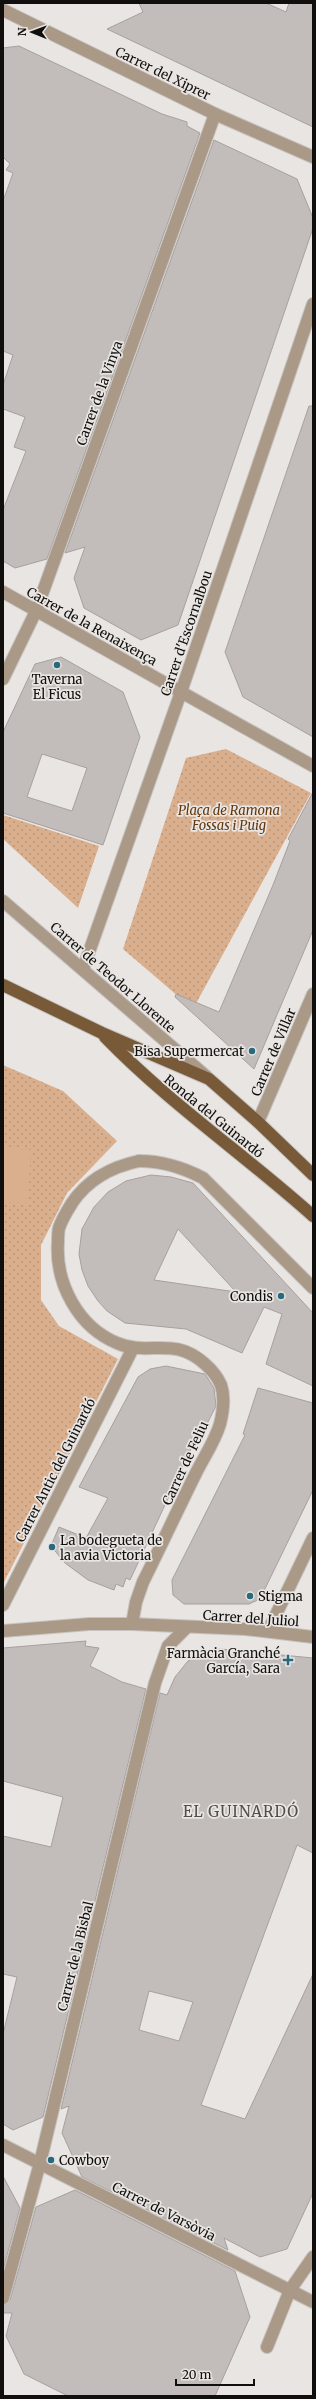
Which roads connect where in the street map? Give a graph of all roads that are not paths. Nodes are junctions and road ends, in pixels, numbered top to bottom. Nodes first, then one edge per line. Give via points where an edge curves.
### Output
1 (3, 10) edge
2 (215, 114) junction
3 (313, 157) edge
4 (313, 304) edge
5 (3, 592) edge
6 (36, 611) junction
7 (3, 679) edge
8 (181, 692) junction
9 (313, 766) edge
10 (3, 901) edge
11 (83, 969) junction
12 (3, 985) edge
13 (313, 994) edge
14 (102, 1033) junction
15 (209, 1079) junction
16 (258, 1122) junction
17 (313, 1175) edge
18 (313, 1216) edge
19 (313, 1288) edge
20 (133, 1348) junction
21 (313, 1538) edge
22 (3, 1605) edge
23 (132, 1624) junction
24 (186, 1628) junction
25 (3, 1631) edge
26 (268, 1631) junction
27 (313, 1637) edge
28 (3, 2144) edge
29 (40, 2163) junction
30 (313, 2257) edge
31 (290, 2290) junction
32 (3, 2298) edge
33 (313, 2302) edge
34 (267, 2347) dead end

1 - 2 street, Carrer del Xiprer
2 - 3 street, Carrer del Xiprer
2 - 6 street, Carrer de la Vinya
4 - 8 street, Carrer d'Escornalbou
5 - 6 street, Carrer de la Renaixença
6 - 7 street, Carrer de la Vinya
6 - 8 street, Carrer de la Renaixença
8 - 9 street, Carrer de la Renaixença
8 - 11 street, Carrer d'Escornalbou
10 - 11 street, Carrer de Teodor Llorente
11 - 15 street, Carrer de Teodor Llorente
12 - 14 main road, Ronda del Guinardó
13 - 16 street, Carrer de Villar
14 - 15 main road, Ronda del Guinardó
14 - 18 main road, Ronda del Guinardó via 153,1085 240,1153
15 - 16 main road, Carrer de Teodor Llorente
16 - 17 main road, Ronda del Guinardó
19 - 20 street, Carrer de Feliu via 203,1178 185,1168 156,1161 139,1161 107,1171 77,1196 59,1229 57,1256 62,1283 84,1319 117,1344
20 - 22 street, Carrer Antic del Guinardó
20 - 23 street, Carrer de Feliu via 160,1346 184,1349 217,1376 223,1396 219,1425 143,1582
21 - 26 street
23 - 24 street, Carrer del Juliol
23 - 25 street, Carrer del Juliol via 89,1624
24 - 26 street, Carrer del Juliol
24 - 29 street, Carrer de la Bisbal via 168,1646 155,1683
26 - 27 street, Carrer del Juliol
28 - 29 street, Carrer de Varsòvia
29 - 31 street, Carrer de Varsòvia
29 - 32 street, Carrer de la Bisbal
30 - 31 street
31 - 33 street, Carrer de Varsòvia
31 - 34 street

